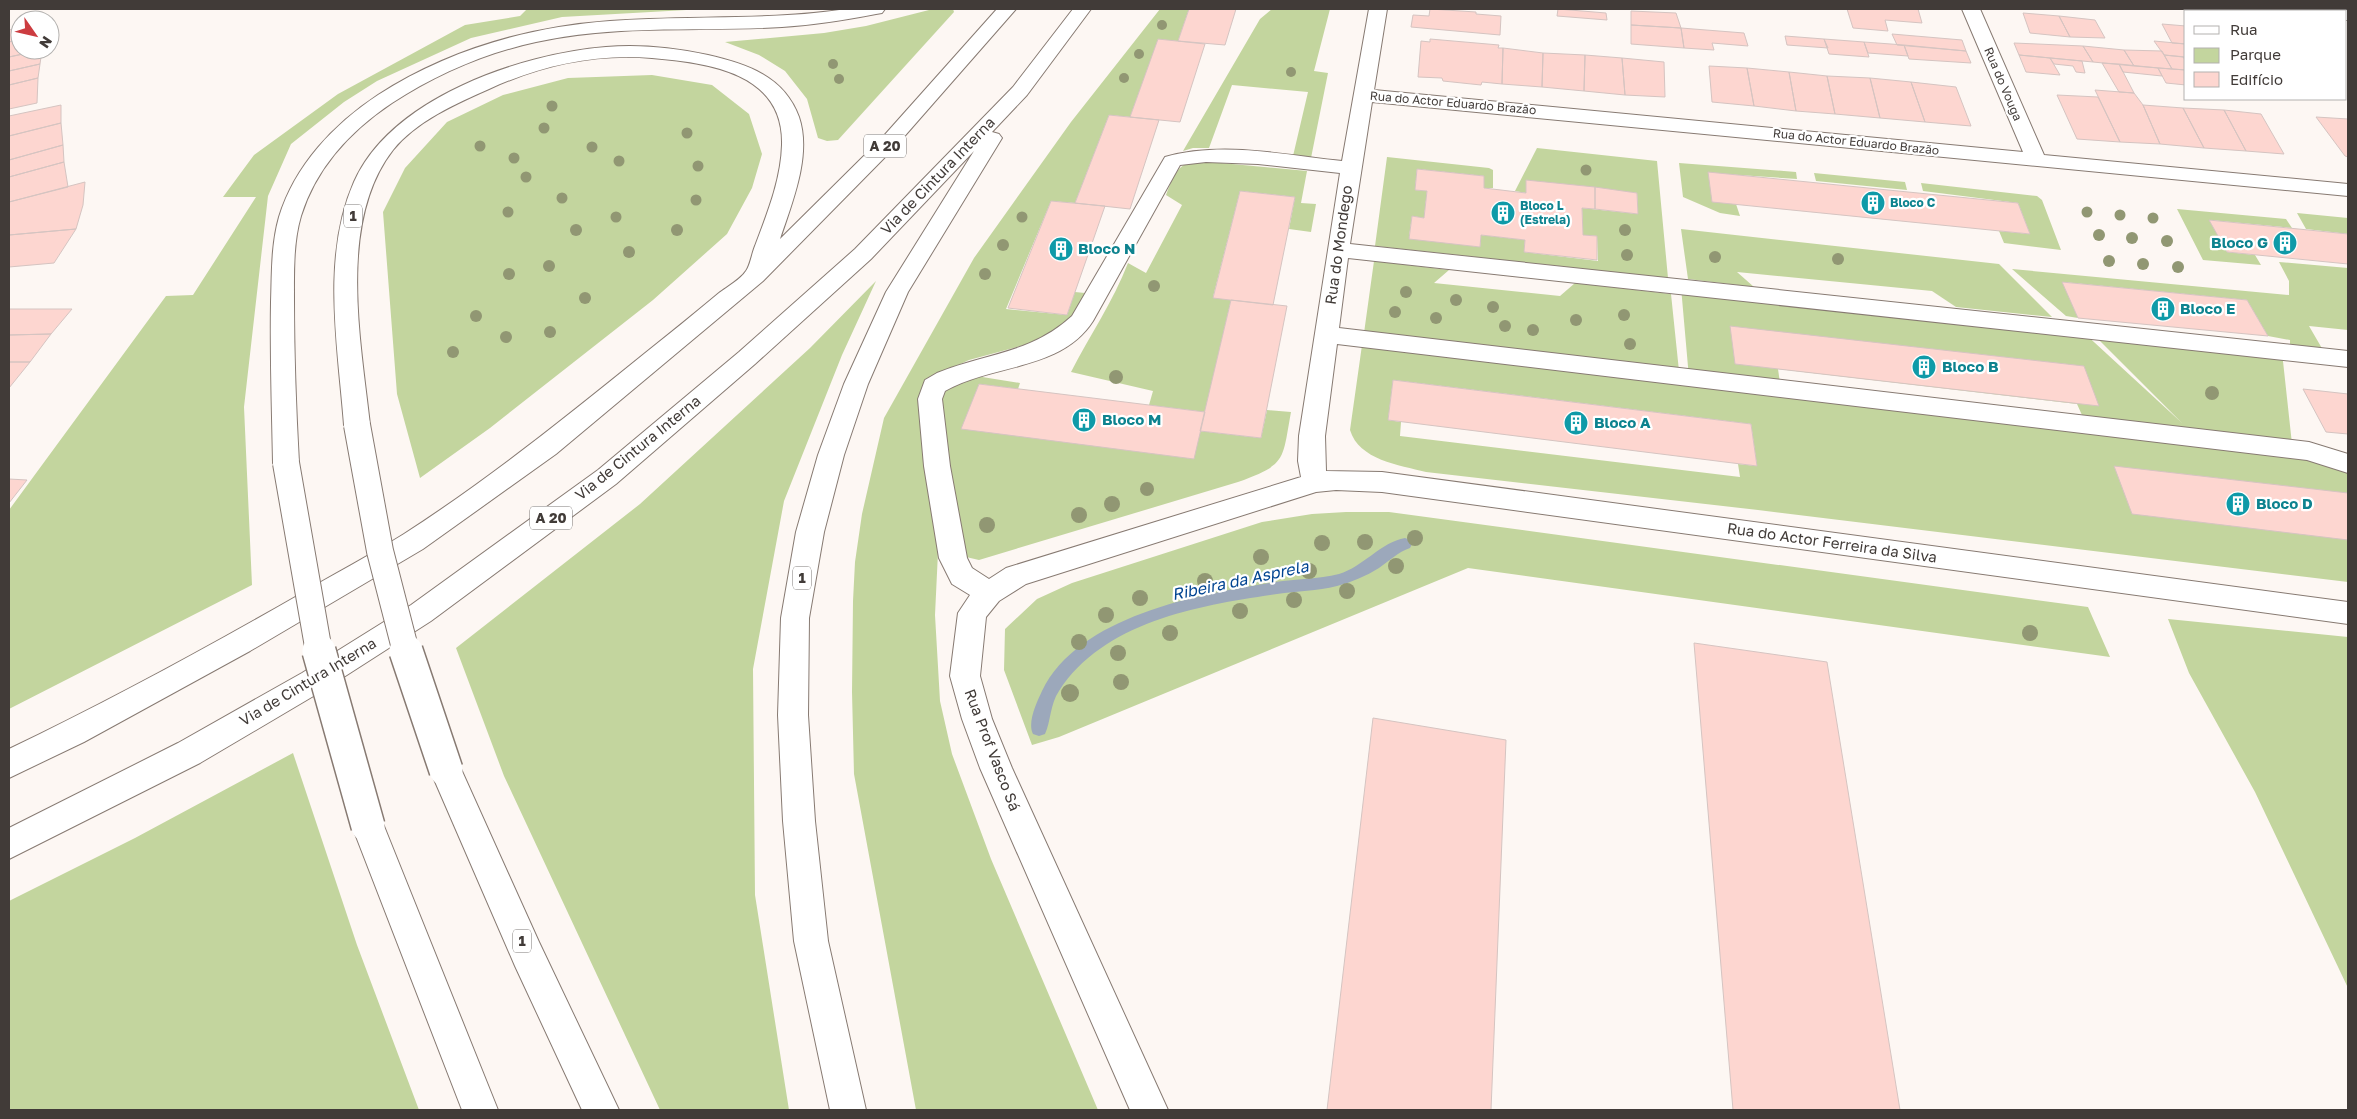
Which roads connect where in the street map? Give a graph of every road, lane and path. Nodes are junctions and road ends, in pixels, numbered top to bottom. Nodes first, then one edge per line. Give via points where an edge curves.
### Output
1 (876, 9) edge
2 (1006, 9) edge
3 (1082, 9) edge
4 (1378, 9) edge
5 (1971, 9) edge
6 (2264, 9) edge
7 (2280, 10) edge
8 (1020, 91) junction
9 (1364, 95) junction
10 (2036, 159) junction
11 (1351, 168) junction
12 (2348, 190) edge
13 (1338, 250) junction
14 (755, 276) junction
15 (1328, 335) junction
16 (2348, 360) edge
17 (2348, 464) edge
18 (1315, 482) junction
19 (989, 593) junction
20 (2348, 613) edge
21 (9, 764) edge
22 (9, 844) edge
23 (480, 1110) edge
24 (601, 1110) edge
25 (848, 1110) edge
26 (1149, 1110) edge

1 - 23 main road, bridge via 780,22 629,25 556,32 483,52 416,81 353,121 309,172 290,219 283,270 282,316 286,463 320,659 368,826
2 - 14 main road, A 20 via 888,143
3 - 8 main road, Via de Cintura Interna / A 20
4 - 9 main road, Rua do Mondego
5 - 10 main road, Rua do Vouga
6 - 7 main road
8 - 22 main road, Via de Cintura Interna / A 20 via 863,254 607,477 421,613 312,682 189,753
8 - 25 main road, 1 via 897,292 856,384 831,454 810,532 795,618 793,715 811,941
9 - 10 main road, Rua do Actor Eduardo Brazão
9 - 11 main road, Rua do Mondego
10 - 12 main road, Rua do Actor Eduardo Brazão
11 - 13 main road, Rua do Mondego
11 - 19 main road via 1214,156 1185,156 1172,161 1081,321 1068,334 1032,353 956,373 934,386 930,399 937,466 952,558 962,576
13 - 15 main road, Rua do Mondego
13 - 16 main road
14 - 21 main road, A 20 via 547,447 413,542 240,643
14 - 24 main road, 1, bridge via 786,184 793,141 783,102 755,76 700,58 654,52 574,56 534,65 462,92 402,129 381,152 368,174 350,226 346,250 357,424 373,520 390,594 446,770 527,954
15 - 17 main road via 2309,451
15 - 18 main road, Rua do Mondego via 1312,436 1311,461
18 - 19 main road, Rua Prof Vasco Sá via 1016,576
18 - 20 main road, Rua do Actor Ferreira da Silva via 1382,482
19 - 26 main road, Rua Prof Vasco Sá via 972,613 965,676 977,719

